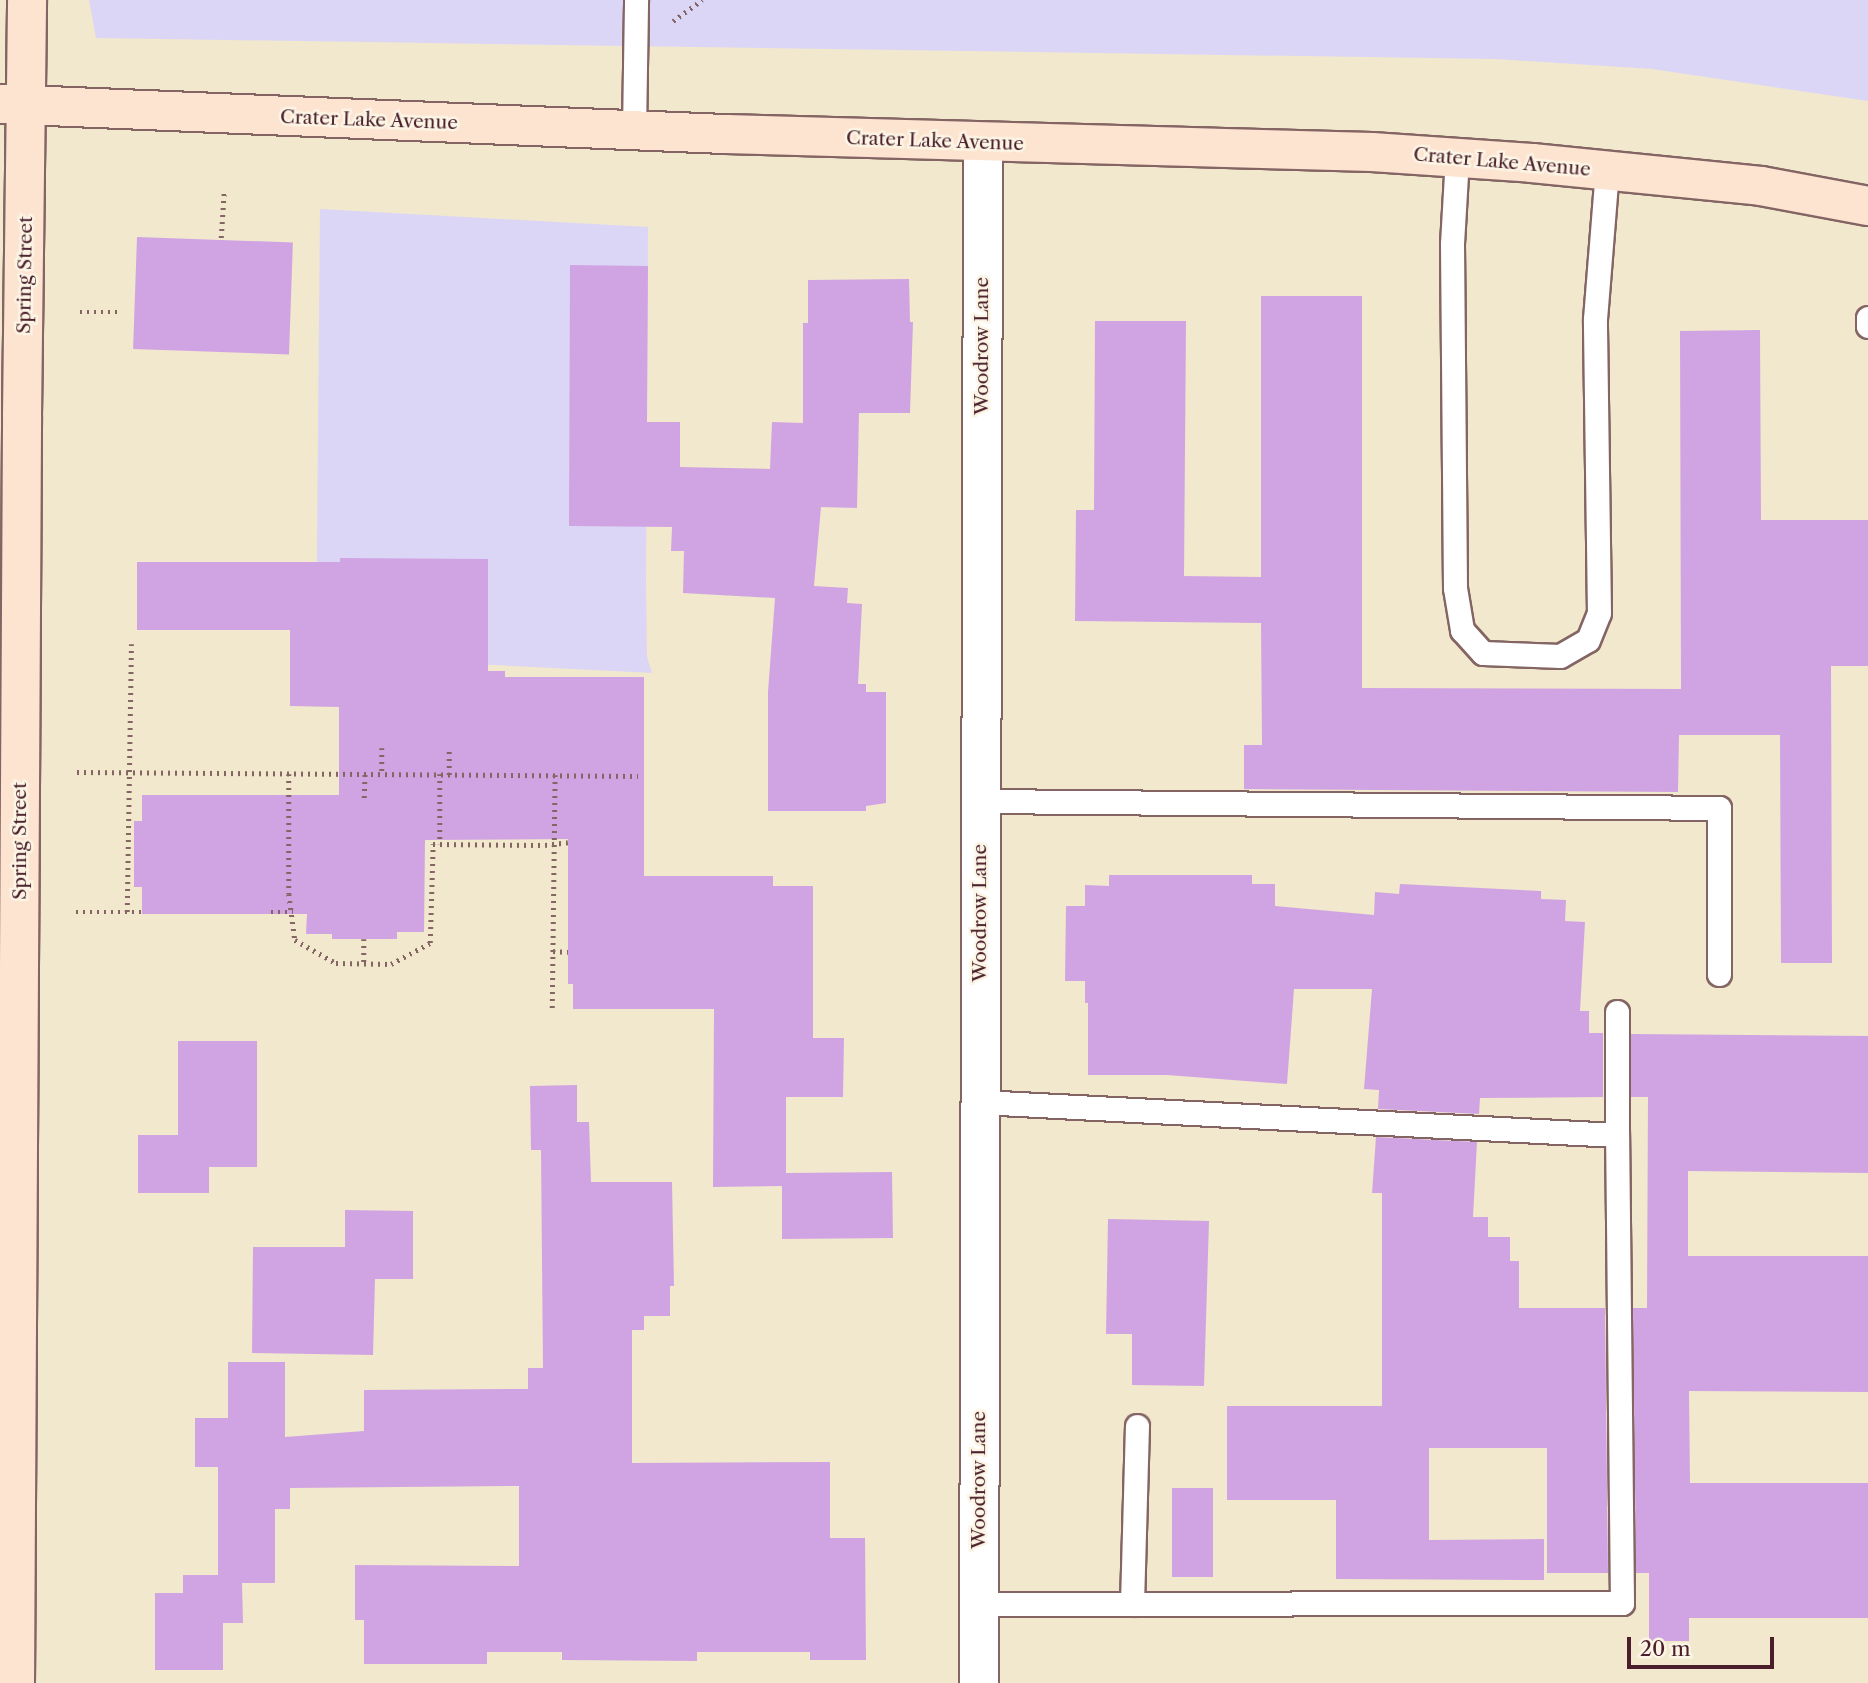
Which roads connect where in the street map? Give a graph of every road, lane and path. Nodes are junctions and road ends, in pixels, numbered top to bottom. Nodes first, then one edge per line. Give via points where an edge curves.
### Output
1 (27, 0) edge
2 (636, 0) edge
3 (702, 0) edge
4 (671, 24) dead end
5 (14, 105) edge
6 (634, 131) junction
7 (983, 143) junction
8 (1457, 157) junction
9 (1607, 170) junction
10 (224, 191) dead end
11 (1868, 206) edge
12 (221, 238) dead end
13 (12, 272) edge
14 (80, 312) dead end
15 (117, 312) dead end
16 (1868, 318) edge
17 (1868, 326) edge
18 (11, 483) edge
19 (131, 644) dead end
20 (382, 748) dead end
21 (449, 748) dead end
22 (77, 772) dead end
23 (127, 772) junction
24 (289, 774) junction
25 (365, 774) junction
26 (382, 774) junction
27 (440, 774) junction
28 (449, 775) junction
29 (555, 775) junction
30 (638, 776) dead end
31 (365, 799) dead end
32 (981, 801) junction
33 (555, 841) junction
34 (568, 842) dead end
35 (10, 844) edge
36 (440, 845) junction
37 (76, 912) dead end
38 (127, 912) junction
39 (142, 912) dead end
40 (271, 912) dead end
41 (293, 912) junction
42 (364, 939) dead end
43 (553, 951) junction
44 (568, 952) dead end
45 (364, 964) junction
46 (1718, 974) dead end
47 (552, 1008) dead end
48 (1616, 1012) dead end
49 (9, 1076) edge
50 (980, 1102) junction
51 (1616, 1135) junction
52 (9, 1199) edge
53 (1137, 1426) dead end
54 (8, 1538) edge
55 (979, 1604) junction
56 (1132, 1604) junction
57 (15, 1683) edge
58 (979, 1683) edge

1 - 5 main road, Spring Street
2 - 6 lane
3 - 4 path
5 - 6 main road, Crater Lake Avenue
5 - 13 main road, Spring Street
6 - 7 main road, Crater Lake Avenue
7 - 8 main road, Crater Lake Avenue
7 - 32 street, Woodrow Lane
8 - 9 main road, Crater Lake Avenue
8 - 9 lane via 1452,244 1455,588 1462,629 1483,653 1560,656 1588,640 1599,612 1595,319
9 - 11 main road, Crater Lake Avenue via 1761,186
10 - 12 path
13 - 18 main road, Spring Street
14 - 15 path
16 - 17 lane
18 - 35 main road, Spring Street
19 - 23 path
20 - 26 path
21 - 28 path
22 - 23 path
23 - 24 path
23 - 38 path
24 - 25 path
24 - 41 path
25 - 26 path
25 - 31 path
26 - 27 path
27 - 28 path
27 - 36 path
28 - 29 path
29 - 30 path
29 - 33 path
32 - 46 lane via 1719,808
32 - 50 street, Woodrow Lane
33 - 34 path
33 - 36 path via 545,845
33 - 43 path
35 - 49 main road, Spring Street
36 - 45 path via 433,845 430,943 391,964
37 - 38 path
38 - 39 path
40 - 41 path
41 - 45 path via 297,943 336,963
42 - 45 path
43 - 44 path
43 - 47 path
48 - 51 lane
49 - 52 main road, Spring Street
50 - 51 lane
50 - 55 street, Woodrow Lane
51 - 56 lane via 1622,1603
52 - 54 main road, Spring Street
53 - 56 lane
54 - 57 main road, Spring Street
55 - 56 lane
55 - 58 street, Woodrow Lane

